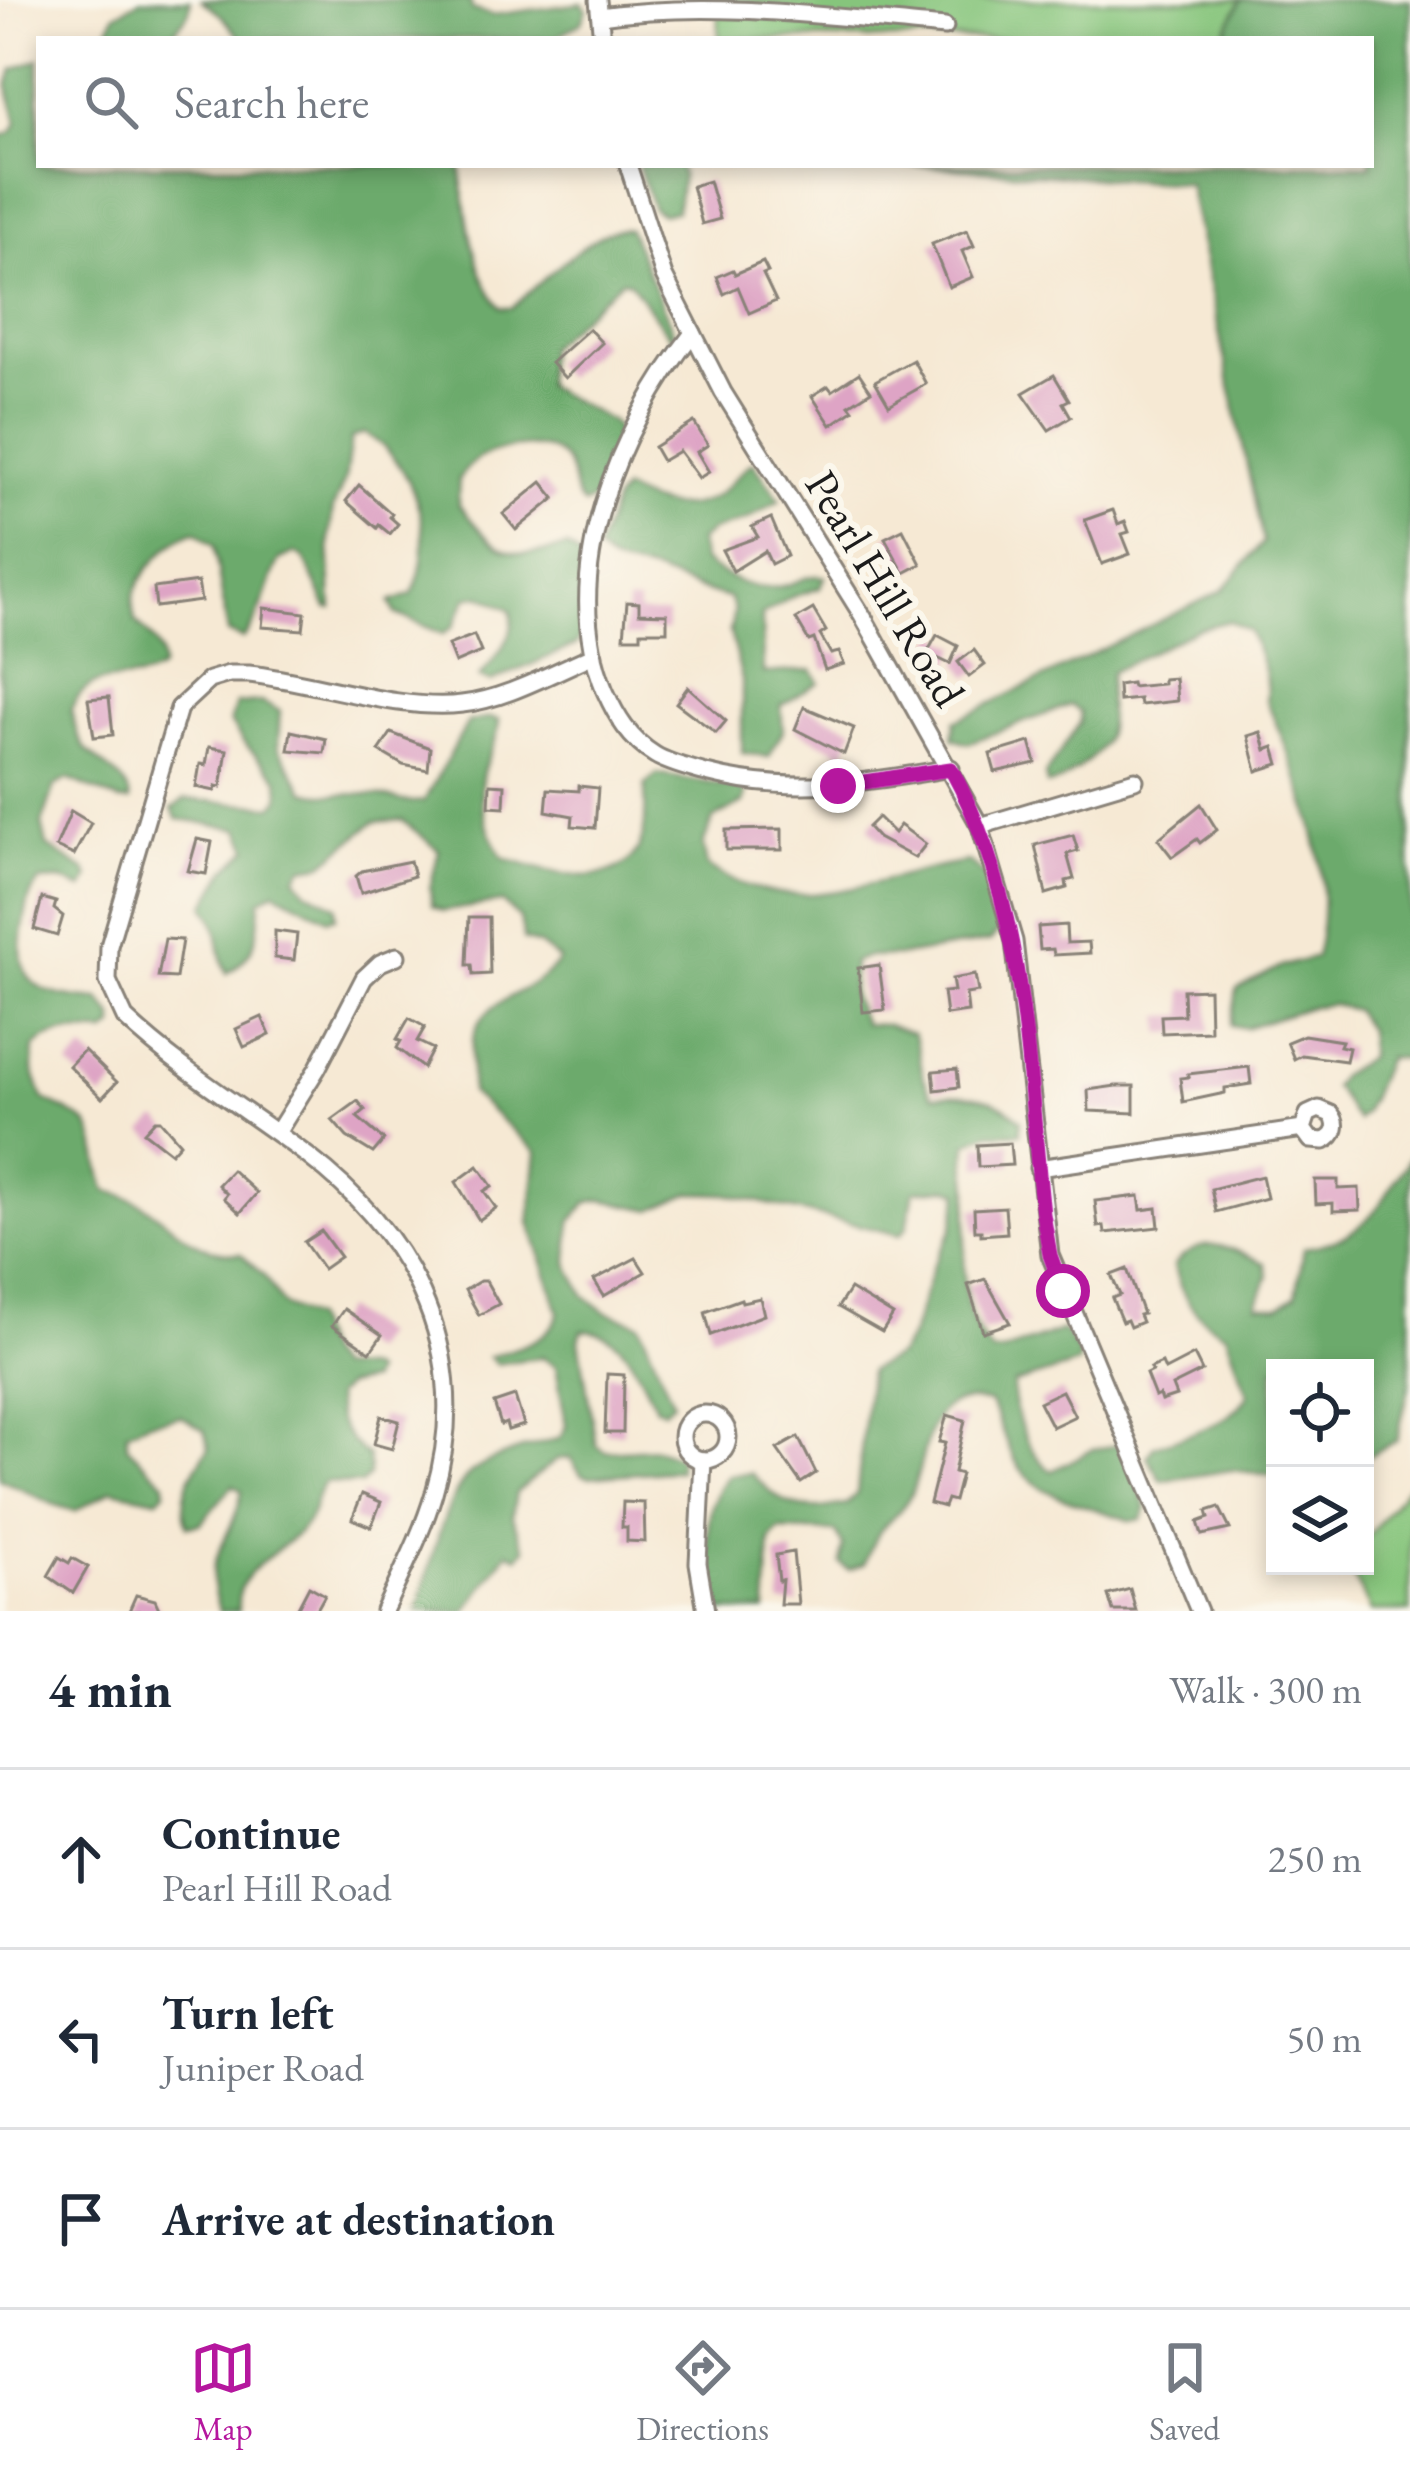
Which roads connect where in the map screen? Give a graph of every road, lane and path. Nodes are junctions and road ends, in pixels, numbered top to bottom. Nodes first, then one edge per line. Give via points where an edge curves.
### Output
1 (599, 8) edge
2 (945, 27) dead end
3 (629, 168) edge
4 (693, 333) junction
5 (594, 655) junction
6 (951, 769) junction
7 (1135, 780) dead end
8 (980, 826) junction
9 (397, 956) dead end
10 (1304, 1129) dead end
11 (277, 1133) junction
12 (1038, 1168) junction
13 (703, 1460) dead end
14 (384, 1611) edge
15 (706, 1611) edge
16 (1199, 1611) edge

1 - 2 street via 710,5
3 - 4 street, Pearl Hill Road via 664,276
4 - 5 street via 650,394 600,517 587,575
4 - 6 street, Pearl Hill Road
5 - 6 street via 608,698 635,740 687,767 813,788
5 - 11 street via 469,704 240,673 209,680 179,708 109,946 108,981 141,1033
6 - 8 street, Pearl Hill Road
7 - 8 street
8 - 12 street, Pearl Hill Road via 1014,941
9 - 11 street via 364,978
10 - 12 street
11 - 14 street via 356,1196 391,1236 421,1288 439,1346 441,1465
12 - 16 street, Pearl Hill Road via 1050,1255
13 - 15 street via 698,1563

